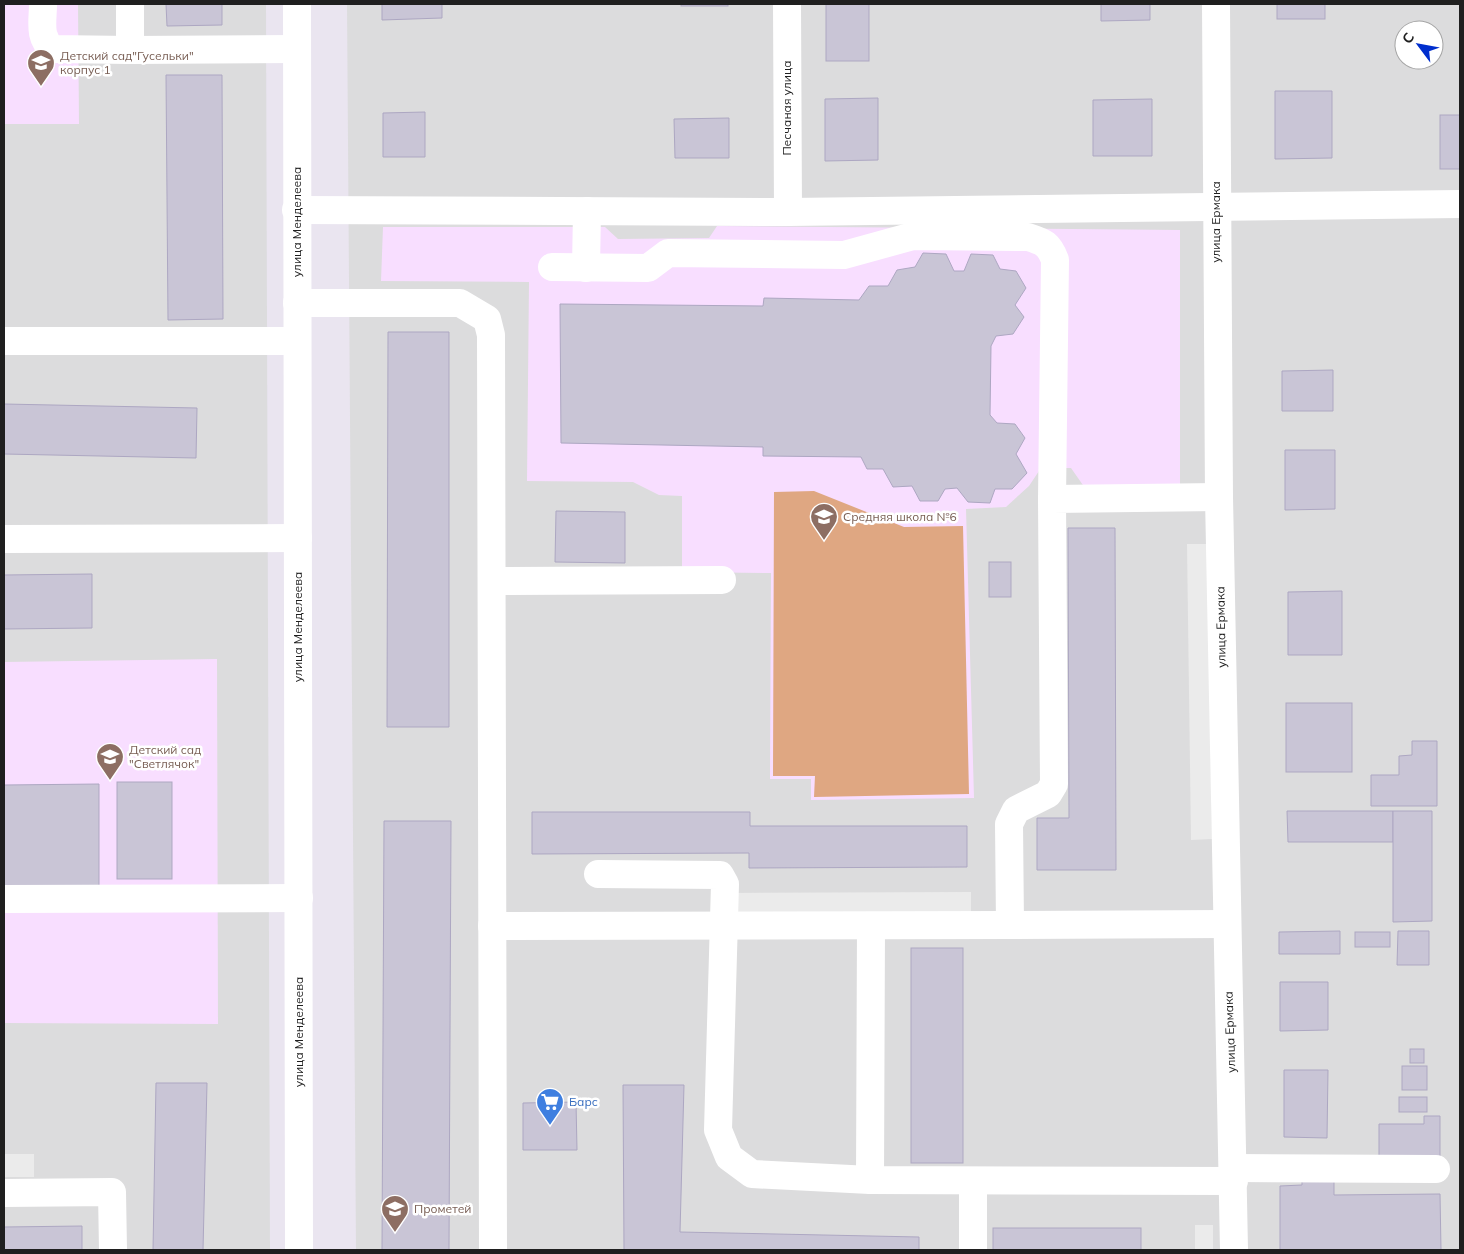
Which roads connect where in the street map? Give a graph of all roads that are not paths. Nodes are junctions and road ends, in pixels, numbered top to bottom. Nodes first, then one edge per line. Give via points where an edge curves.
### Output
1 (43, 4) edge
2 (130, 4) edge
3 (297, 4) edge
4 (786, 4) edge
5 (1216, 4) edge
6 (297, 49) junction
7 (130, 50) junction
8 (1460, 204) edge
9 (1216, 208) junction
10 (296, 210) junction
11 (587, 211) junction
12 (788, 212) junction
13 (552, 267) dead end
14 (586, 268) junction
15 (297, 303) junction
16 (4, 341) edge
17 (297, 341) junction
18 (1219, 497) junction
19 (1052, 499) junction
20 (298, 538) junction
21 (4, 539) edge
22 (722, 580) dead end
23 (493, 581) junction
24 (598, 874) dead end
25 (299, 898) junction
26 (4, 899) edge
27 (1227, 924) junction
28 (1010, 925) junction
29 (492, 926) junction
30 (871, 926) junction
31 (725, 927) junction
32 (1436, 1169) dead end
33 (1234, 1174) junction
34 (870, 1180) junction
35 (973, 1181) junction
36 (4, 1193) edge
37 (112, 1250) edge
38 (299, 1250) edge
39 (493, 1250) edge
40 (973, 1250) edge
41 (1234, 1250) edge

1 - 7 street via 42,36 53,49
2 - 7 street
3 - 6 street, улица Менделеева
4 - 12 street, Песчаная улица
5 - 9 street, улица Ермака
6 - 7 street
6 - 10 street, улица Менделеева
8 - 9 street
9 - 12 street
9 - 18 street, улица Ермака
10 - 11 street
10 - 15 street, улица Менделеева
11 - 12 street
11 - 14 street
13 - 14 street
14 - 19 street via 648,268 668,254 844,254 913,236 1028,237 1040,241 1050,248 1055,260
15 - 17 street, улица Менделеева
15 - 23 street via 460,303 487,319 491,335
16 - 17 street
17 - 20 street, улица Менделеева
18 - 19 street
18 - 27 street, улица Ермака
19 - 28 street via 1054,784 1048,794 1016,810 1009,824
20 - 21 street
20 - 25 street, улица Менделеева
22 - 23 street
23 - 29 street
24 - 31 street via 720,875 725,884
25 - 26 street
25 - 38 street, улица Менделеева
27 - 28 street
27 - 33 street, улица Ермака
28 - 30 street
29 - 31 street
29 - 39 street
30 - 31 street
30 - 34 street
31 - 34 street via 718,1130 729,1157 752,1174
32 - 33 street
33 - 35 street
33 - 41 street, улица Ермака
34 - 35 street
35 - 40 street
36 - 37 street via 112,1192

